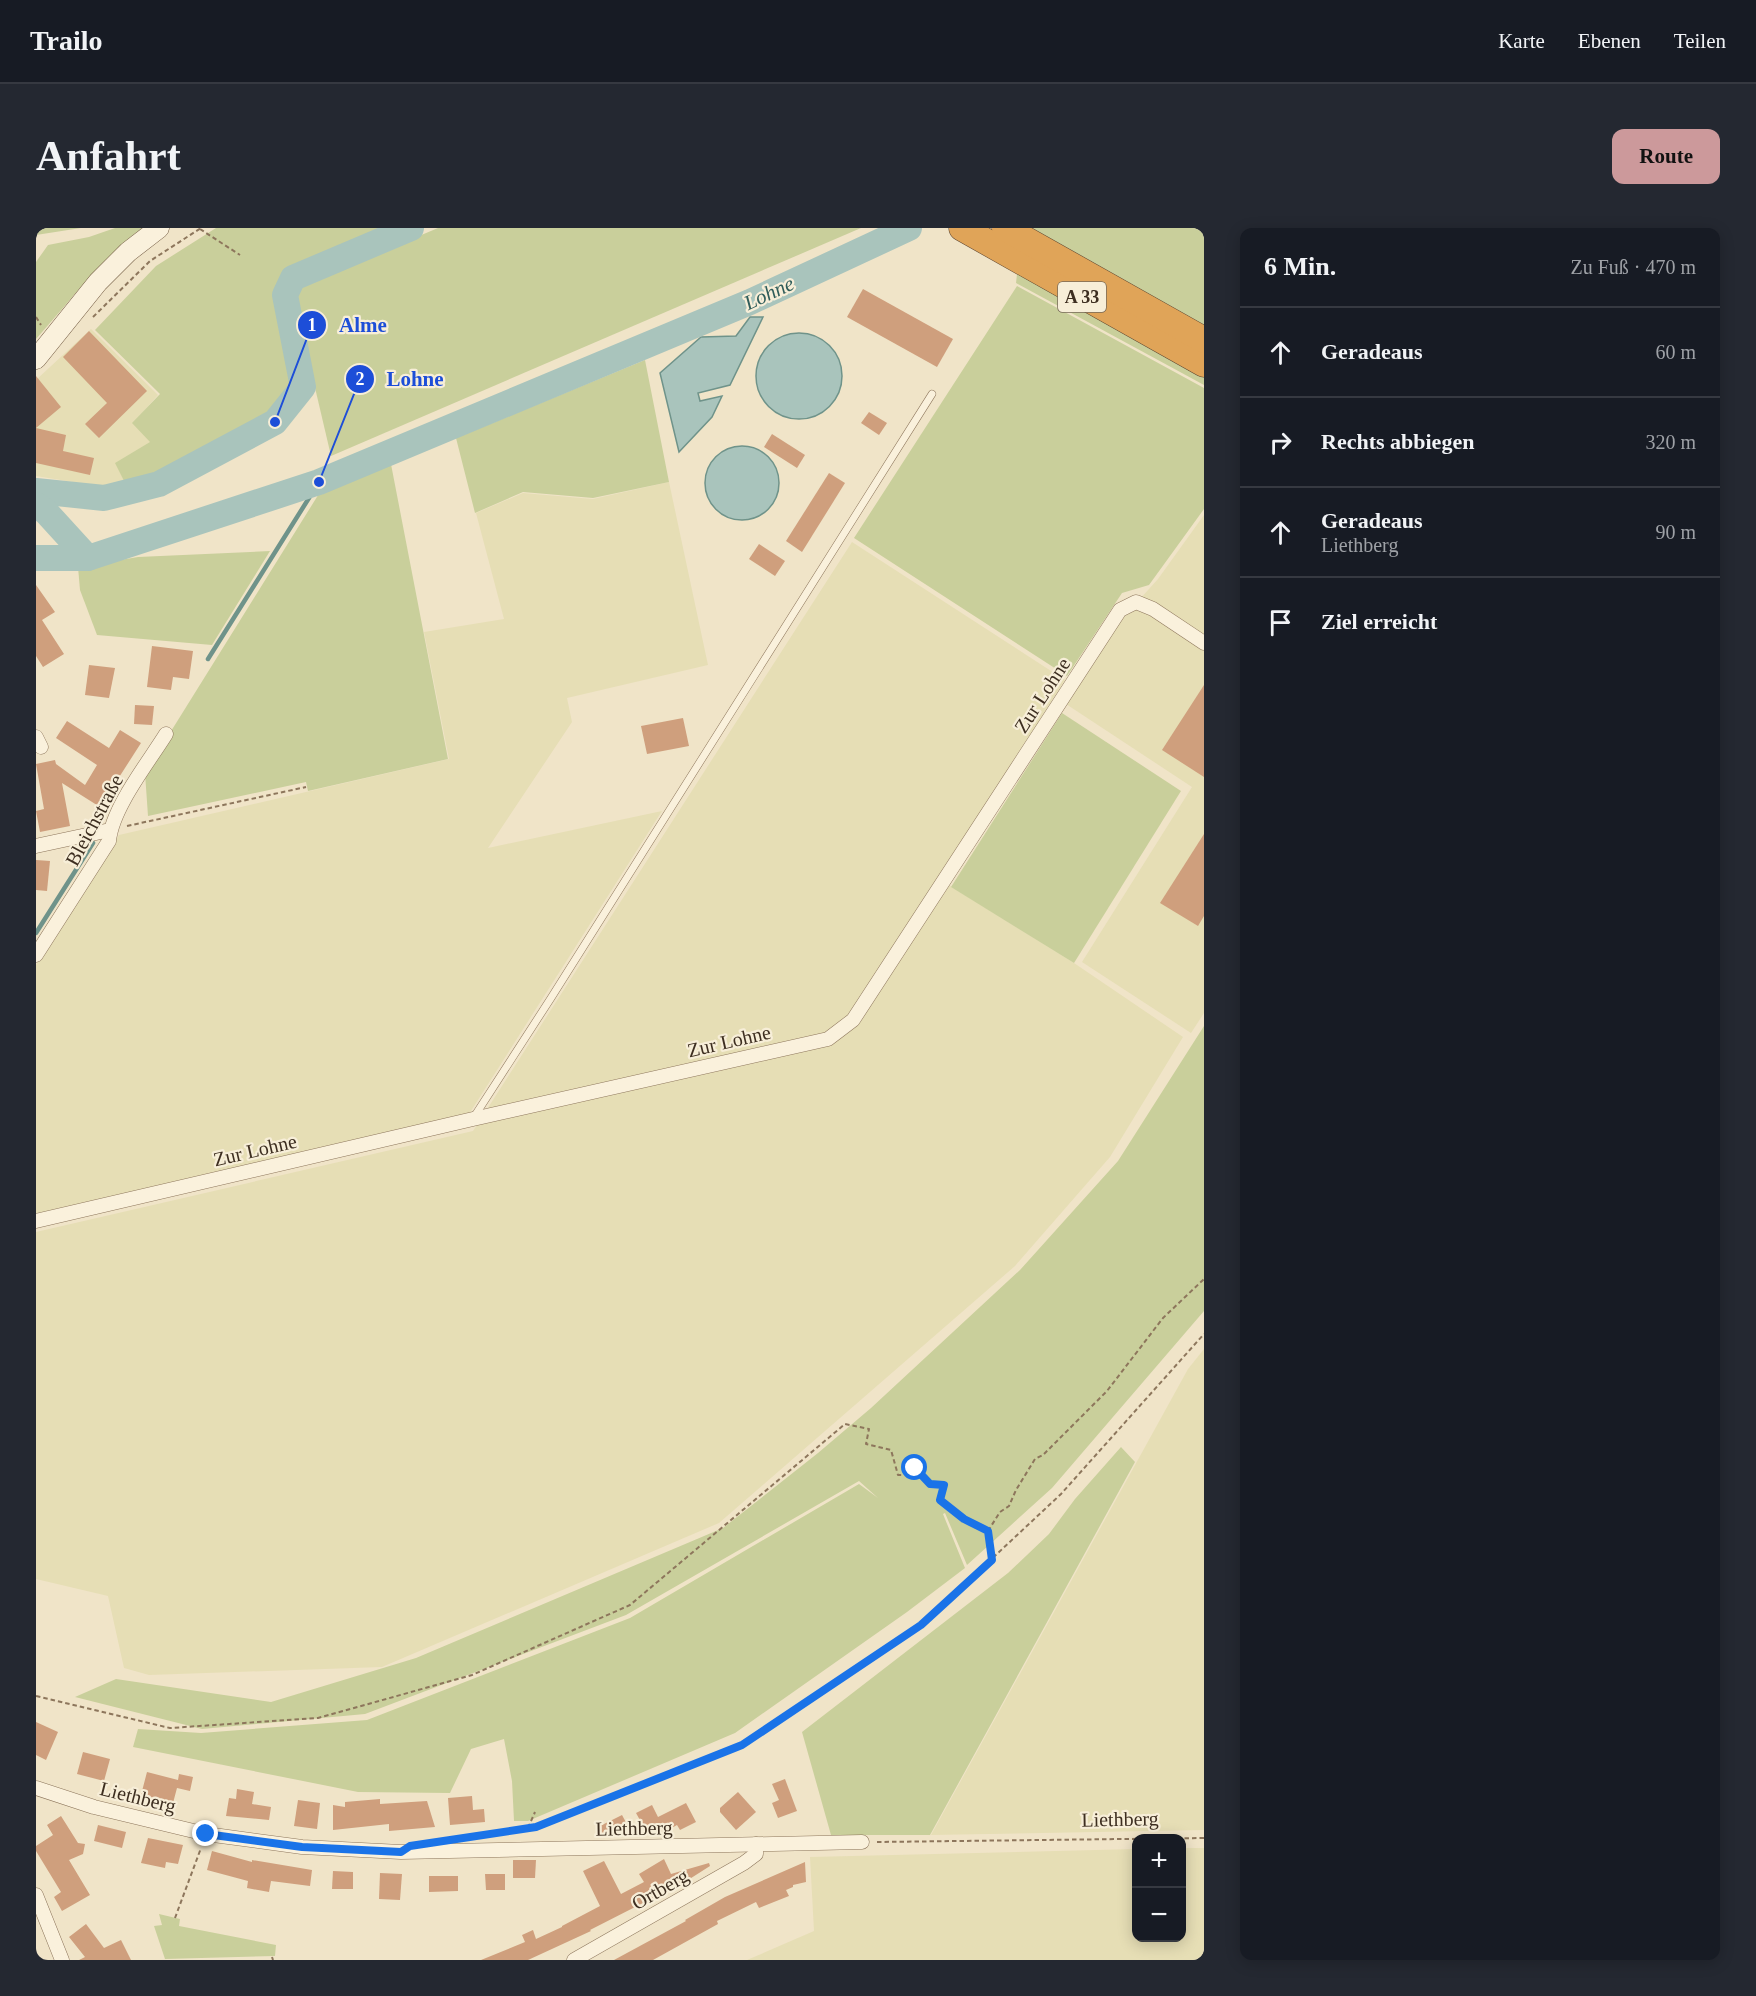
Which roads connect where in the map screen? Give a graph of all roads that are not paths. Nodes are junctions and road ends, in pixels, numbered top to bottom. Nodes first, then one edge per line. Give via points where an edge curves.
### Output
1 (159, 228) edge
2 (962, 228) edge
3 (1005, 228) edge
4 (1204, 340) edge
5 (36, 358) edge
6 (1204, 364) edge
7 (932, 394) dead end
8 (1204, 643) edge
9 (166, 734) dead end
10 (110, 830) junction
11 (36, 846) edge
12 (36, 955) edge
13 (473, 1119) junction
14 (36, 1221) edge
15 (36, 1788) edge
16 (862, 1842) road end
17 (756, 1844) junction
18 (36, 1895) edge
19 (62, 1960) edge
20 (574, 1960) edge

1 - 5 street via 98,282
2 - 6 highway, A 33
3 - 4 highway, A 33
7 - 13 lane
8 - 13 street, Zur Lohne via 1136,602 1120,610 853,1020 836,1034 807,1044
9 - 10 street, Bleichstraße
10 - 11 street
10 - 12 street, Bleichstraße via 109,841
13 - 14 street, Zur Lohne
15 - 17 street, Liethberg via 94,1807 206,1834 302,1847 401,1852
16 - 17 street, Liethberg
17 - 20 street, Ortberg via 756,1854 744,1863
18 - 19 street

